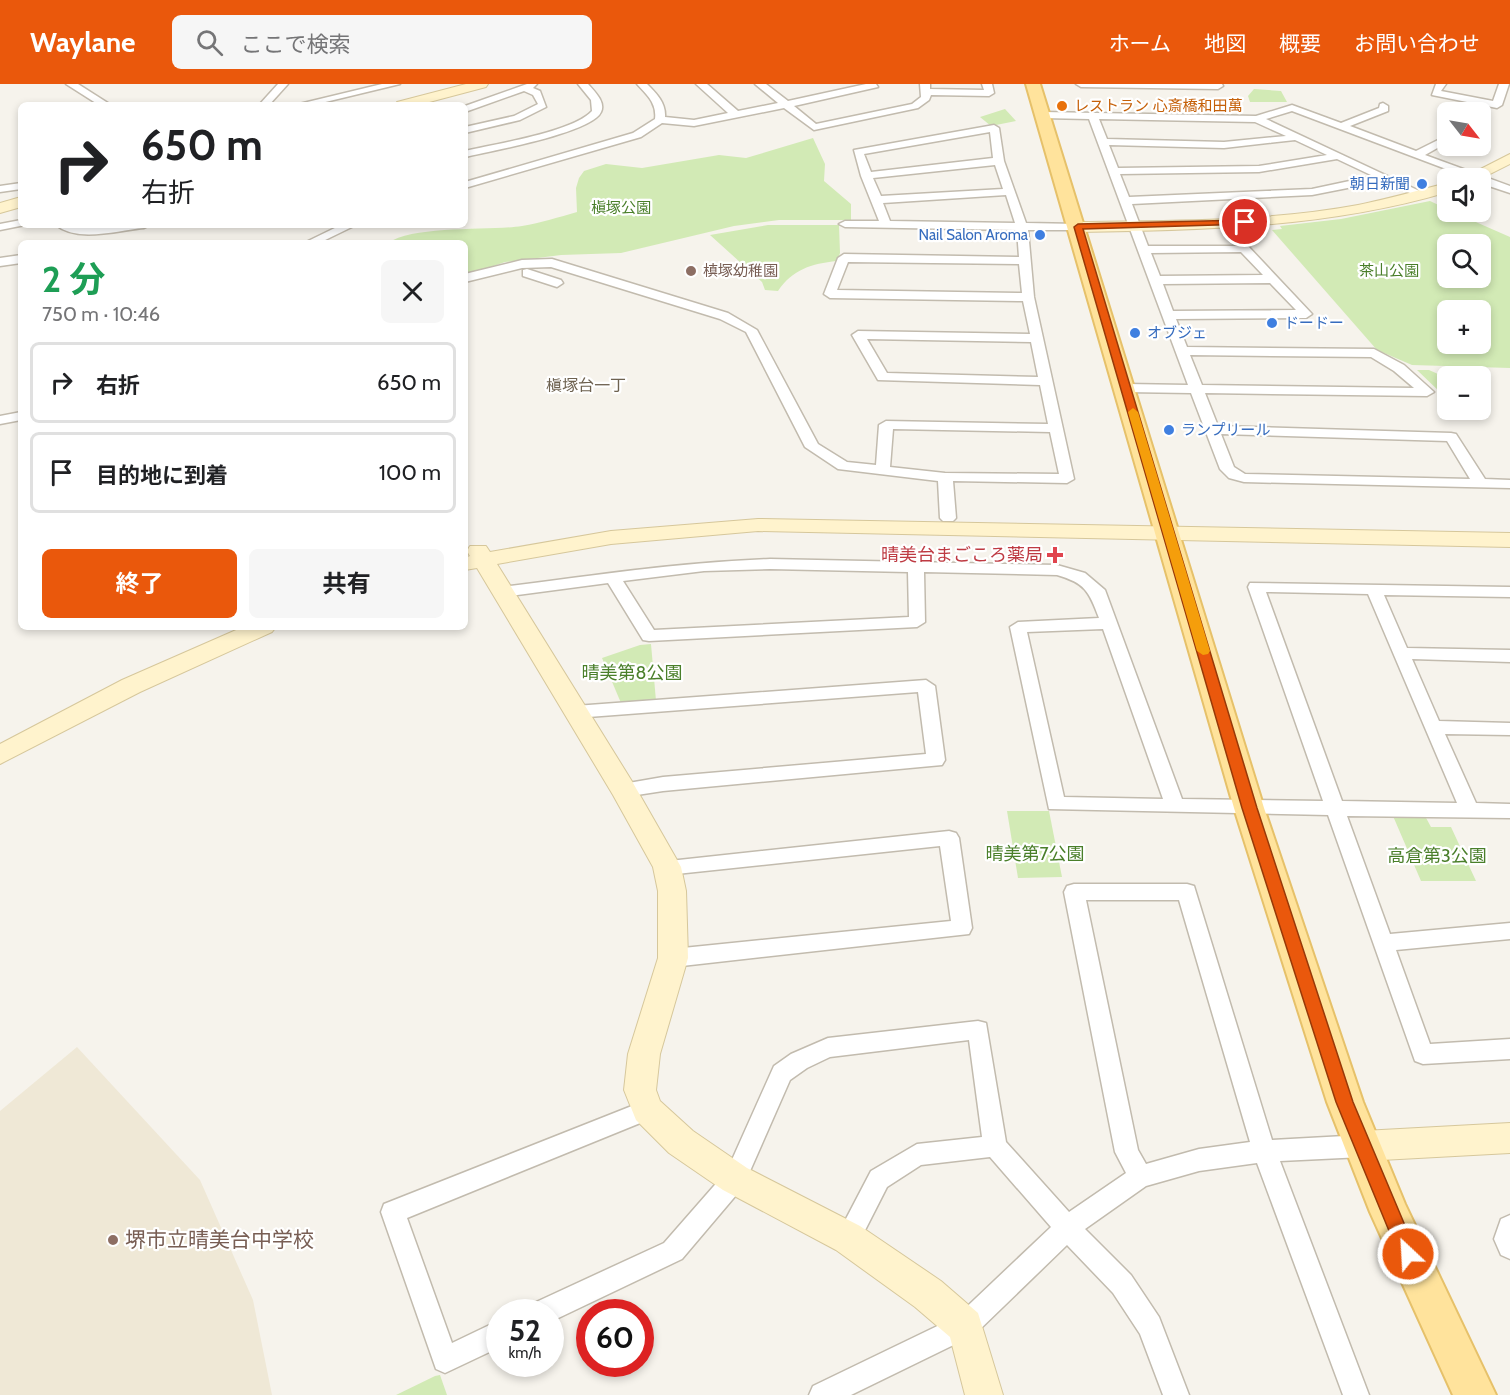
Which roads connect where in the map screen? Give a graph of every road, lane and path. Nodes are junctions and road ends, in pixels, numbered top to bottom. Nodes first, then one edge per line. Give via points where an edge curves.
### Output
1 (71, 84) edge
2 (284, 84) edge
3 (344, 84) edge
4 (395, 84) edge
5 (481, 84) edge
6 (538, 84) edge
7 (583, 84) edge
8 (642, 84) edge
9 (701, 84) edge
10 (760, 84) edge
11 (820, 84) edge
12 (871, 84) edge
13 (987, 84) edge
14 (1034, 84) edge
15 (1081, 84) edge
16 (1217, 84) edge
17 (1441, 84) edge
18 (1504, 84) edge
19 (1148, 85) edge
20 (523, 88) junction
21 (926, 88) edge
22 (354, 93) junction
23 (832, 94) junction
24 (101, 102) edge
25 (267, 102) edge
26 (314, 102) edge
27 (413, 102) edge
28 (783, 105) junction
29 (1383, 106) dead end
30 (468, 108) edge
31 (735, 114) junction
32 (1043, 115) junction
33 (1093, 116) junction
34 (1257, 119) junction
35 (660, 120) junction
36 (1342, 126) junction
37 (709, 128) dead end
38 (468, 129) edge
39 (691, 131) dead end
40 (1296, 136) junction
41 (1104, 142) junction
42 (1437, 144) edge
43 (468, 153) edge
44 (1417, 155) junction
45 (1339, 156) junction
46 (1510, 159) edge
47 (999, 161) junction
48 (1450, 168) edge
49 (1491, 170) edge
50 (1115, 171) junction
51 (866, 176) junction
52 (1384, 177) junction
53 (0, 183) edge
54 (1491, 183) edge
55 (18, 184) edge
56 (468, 184) edge
57 (18, 185) edge
58 (0, 189) edge
59 (1510, 190) edge
60 (1437, 191) edge
61 (1009, 192) junction
62 (1423, 195) junction
63 (876, 200) junction
64 (1125, 201) junction
65 (18, 203) edge
66 (0, 208) edge
67 (18, 224) edge
68 (844, 224) dead end
69 (886, 225) junction
70 (1134, 226) junction
71 (0, 227) edge
72 (1022, 227) junction
73 (1078, 227) junction
74 (69, 228) edge
75 (97, 228) edge
76 (343, 228) edge
77 (317, 240) edge
78 (1143, 250) junction
79 (18, 259) edge
80 (1024, 261) junction
81 (0, 262) edge
82 (527, 273) dead end
83 (468, 277) edge
84 (1273, 279) junction
85 (1155, 280) junction
86 (557, 283) dead end
87 (1028, 297) junction
88 (1170, 315) junction
89 (1037, 338) junction
90 (1184, 351) junction
91 (1045, 381) junction
92 (1126, 388) junction
93 (1197, 388) junction
94 (18, 417) edge
95 (0, 420) edge
96 (1056, 428) junction
97 (1212, 430) junction
98 (883, 471) junction
99 (945, 477) junction
100 (1480, 483) junction
101 (1510, 484) edge
102 (948, 518) junction
103 (1167, 528) junction
104 (1510, 528) edge
105 (1510, 540) edge
106 (473, 557) edge
107 (916, 567) junction
108 (612, 577) junction
109 (1374, 590) junction
110 (502, 592) junction
111 (1510, 592) edge
112 (1107, 623) junction
113 (227, 630) edge
114 (257, 630) edge
115 (1401, 654) junction
116 (1510, 656) edge
117 (575, 712) junction
118 (1434, 727) junction
119 (1510, 729) edge
120 (0, 740) edge
121 (0, 755) edge
122 (624, 790) junction
123 (1175, 805) junction
124 (1249, 808) junction
125 (1335, 809) junction
126 (1469, 810) junction
127 (1510, 811) edge
128 (667, 867) junction
129 (1510, 931) edge
130 (1383, 943) junction
131 (672, 958) junction
132 (1510, 1049) edge
133 (647, 1110) junction
134 (1510, 1138) edge
135 (995, 1146) junction
136 (1363, 1146) junction
137 (1264, 1151) junction
138 (1140, 1177) junction
139 (735, 1179) junction
140 (1510, 1227) edge
141 (1067, 1228) junction
142 (848, 1238) junction
143 (1510, 1247) edge
144 (564, 1302) edge
145 (965, 1326) junction
146 (486, 1341) edge
147 (822, 1395) edge
148 (984, 1395) edge
149 (1176, 1395) edge
150 (1356, 1395) edge
151 (1475, 1395) edge

1 - 24 street
2 - 25 street
3 - 22 street
4 - 22 street
5 - 27 street
6 - 20 street
7 - 43 street via 599,107 585,123
8 - 35 street via 661,107
9 - 31 street
10 - 28 street
11 - 23 street
12 - 23 street via 873,87
13 - 21 street via 989,93
14 - 32 main road
15 - 19 street
16 - 19 street
17 - 18 street via 1435,93 1497,105
20 - 30 street
20 - 38 street via 537,93 543,105 518,118
21 - 28 street via 926,98 915,106 814,126
22 - 26 street
23 - 28 street
28 - 31 street
29 - 36 street via 1385,109
31 - 35 street via 693,123
32 - 33 street
32 - 73 main road
33 - 34 street
33 - 41 street
34 - 36 street via 1292,108
34 - 40 street
35 - 56 street via 637,135
36 - 44 street
37 - 39 street
40 - 41 street via 1245,144
40 - 45 street
41 - 50 street
42 - 44 street
44 - 48 street
45 - 50 street via 1259,169
45 - 52 street
46 - 49 street
47 - 51 street
47 - 51 street via 994,128 858,152
47 - 61 street
50 - 64 street
51 - 63 street
52 - 62 street
52 - 64 street via 1312,192
53 - 55 street
54 - 59 street
57 - 58 street
60 - 62 street
61 - 63 street
61 - 72 street
62 - 70 street via 1308,217
63 - 69 street
64 - 70 street
65 - 66 street
67 - 71 street
68 - 69 street
69 - 72 street
70 - 73 street
70 - 78 street
72 - 73 street
72 - 80 street
73 - 92 main road
74 - 75 street
76 - 77 street
78 - 84 street via 1244,248
78 - 85 street
79 - 81 street
80 - 87 street
80 - 87 street via 844,258 830,294
82 - 86 street
83 - 98 street via 522,264 552,263 724,315 751,330 812,447 843,466
84 - 85 street
84 - 88 street via 1306,314
85 - 88 street
87 - 89 street
88 - 90 street
89 - 91 street
89 - 91 street via 858,335 883,377
90 - 93 street
90 - 93 street via 1374,353 1406,373 1426,393
91 - 96 street
92 - 93 street
92 - 103 main road
93 - 97 street
94 - 95 street
96 - 98 street via 886,425
96 - 99 street via 1067,479
97 - 100 street via 1451,437
97 - 100 street via 1227,469 1244,478
98 - 99 street
99 - 102 street
100 - 101 street
102 - 103 street
102 - 106 street via 772,515 679,521 567,533
103 - 104 street
103 - 105 street
103 - 106 street via 758,525 586,540
103 - 124 main road
106 - 110 street
107 - 108 street via 715,565
107 - 108 street via 917,622 649,636
107 - 112 street via 1057,570 1079,576 1097,590
108 - 110 street
109 - 111 street
109 - 115 street
109 - 125 street via 1256,587
110 - 117 street
112 - 123 street
112 - 123 street via 1018,627 1056,804
113 - 120 street via 172,652
114 - 121 street via 131,686
115 - 116 street
115 - 118 street
117 - 122 street
117 - 122 street via 926,686 936,760
118 - 119 street
118 - 126 street
122 - 128 street
123 - 124 street
124 - 125 street
124 - 136 main road
125 - 126 street
125 - 130 street
126 - 127 street
128 - 131 street via 672,891
128 - 131 street via 949,838 962,928
129 - 130 street
130 - 132 street via 1423,1054
131 - 133 street via 644,1054 640,1090
133 - 139 street via 681,1142
133 - 146 street via 393,1212 445,1360
134 - 136 street
135 - 139 street via 978,1030 828,1048 782,1073
135 - 141 street
135 - 142 street via 917,1155 879,1179
136 - 137 street
136 - 151 main road
137 - 138 street via 1199,1160
137 - 138 street via 1187,892 1074,892 1127,1152
137 - 150 street
138 - 141 street
139 - 142 street
139 - 144 street via 673,1251
140 - 143 street via 1506,1239
141 - 145 street
141 - 149 street via 1122,1284 1150,1326
142 - 145 street via 928,1294
145 - 147 street
145 - 148 street

